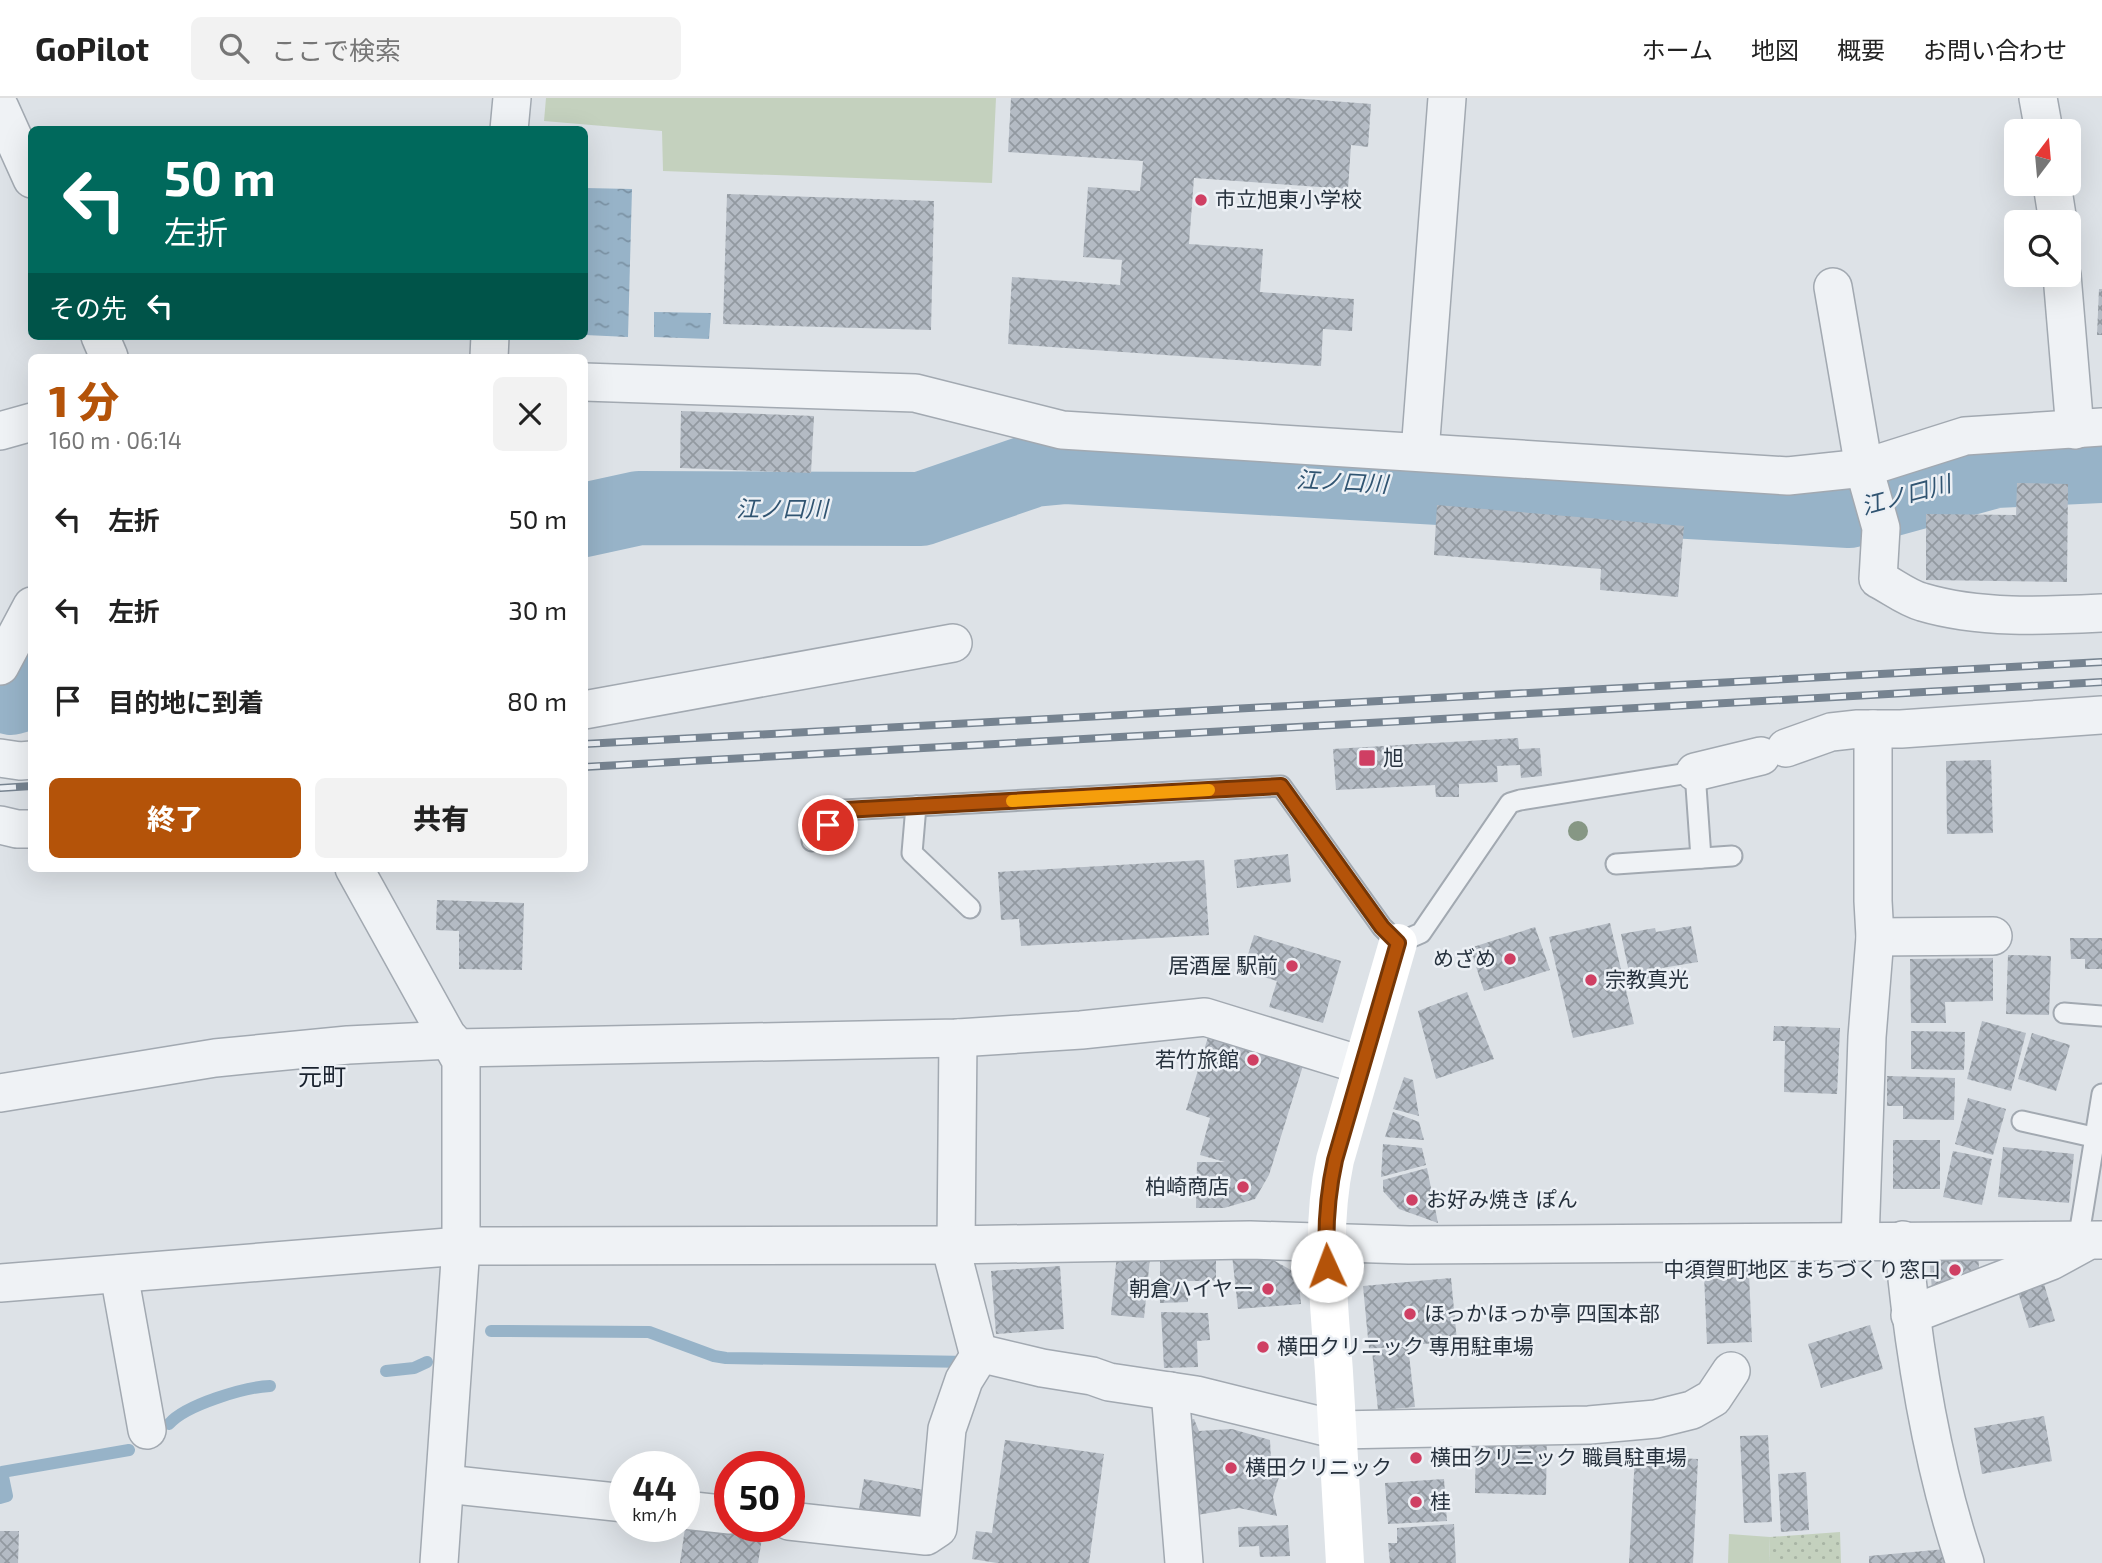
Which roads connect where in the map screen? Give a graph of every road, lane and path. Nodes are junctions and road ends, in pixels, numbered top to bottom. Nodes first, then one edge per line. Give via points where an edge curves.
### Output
1 (512, 98) edge
2 (1447, 98) edge
3 (2038, 98) edge
4 (0, 108) edge
5 (2042, 119) edge
6 (509, 126) edge
7 (28, 170) edge
8 (1833, 287) dead end
9 (2064, 287) edge
10 (588, 382) edge
11 (28, 423) edge
12 (2088, 429) edge
13 (0, 431) edge
14 (1420, 452) junction
15 (1866, 477) junction
16 (2102, 613) edge
17 (28, 614) edge
18 (953, 643) dead end
19 (0, 666) edge
20 (588, 709) edge
21 (2102, 715) edge
22 (1873, 729) junction
23 (0, 758) edge
24 (28, 760) edge
25 (1695, 772) junction
26 (916, 806) junction
27 (0, 825) edge
28 (28, 829) edge
29 (812, 841) dead end
30 (1732, 856) dead end
31 (1700, 858) junction
32 (1616, 864) dead end
33 (356, 872) edge
34 (970, 908) dead end
35 (1993, 936) dead end
36 (1875, 937) junction
37 (1398, 943) junction
38 (2064, 1013) dead end
39 (2102, 1016) edge
40 (958, 1038) junction
41 (453, 1044) junction
42 (1361, 1065) junction
43 (0, 1093) edge
44 (2102, 1094) edge
45 (2022, 1121) dead end
46 (2093, 1137) junction
47 (1903, 1240) junction
48 (2090, 1240) edge
49 (1326, 1242) junction
50 (1860, 1242) junction
51 (953, 1245) junction
52 (461, 1246) junction
53 (119, 1275) junction
54 (0, 1283) edge
55 (1910, 1315) junction
56 (979, 1353) junction
57 (1731, 1371) dead end
58 (1170, 1391) junction
59 (147, 1430) dead end
60 (1338, 1430) junction
61 (446, 1484) junction
62 (609, 1501) edge
63 (805, 1523) edge
64 (439, 1563) edge
65 (1184, 1563) edge
66 (1345, 1563) edge
67 (1965, 1563) edge

1 - 6 street
2 - 14 street
3 - 5 street
4 - 7 street
8 - 15 street
9 - 12 street
10 - 14 street via 915,393 1062,430
11 - 13 street
12 - 15 street via 1965,436
14 - 15 street
15 - 16 street via 1881,528 1878,579 1919,602 1974,611
17 - 19 street
18 - 20 street
21 - 22 street
22 - 25 street via 1831,732
22 - 36 street
23 - 24 street
25 - 31 lane
25 - 37 lane via 1510,803 1421,933
26 - 29 lane via 844,810
26 - 34 lane via 912,853
26 - 37 lane via 1281,786
27 - 28 street
30 - 31 lane
31 - 32 lane
33 - 41 street
35 - 36 street
36 - 50 street
37 - 42 main road
38 - 39 lane
40 - 41 street
40 - 42 street via 1205,1017
40 - 51 street
41 - 43 street via 348,1045 215,1058
41 - 52 street via 461,1061
42 - 49 main road via 1327,1195
44 - 46 lane
45 - 46 lane
46 - 48 lane
47 - 48 street
47 - 50 street
47 - 55 street
48 - 55 street via 2051,1261
49 - 50 street
49 - 51 street
49 - 60 main road
51 - 52 street
51 - 56 street
52 - 53 street
52 - 61 street
53 - 54 street
53 - 59 street
55 - 67 street via 1935,1453
56 - 58 street
56 - 63 street via 947,1429 938,1528 926,1536
57 - 60 street via 1713,1398 1692,1410 1656,1419 1589,1425
58 - 60 street
58 - 65 street
60 - 66 main road
61 - 62 street
61 - 64 street

